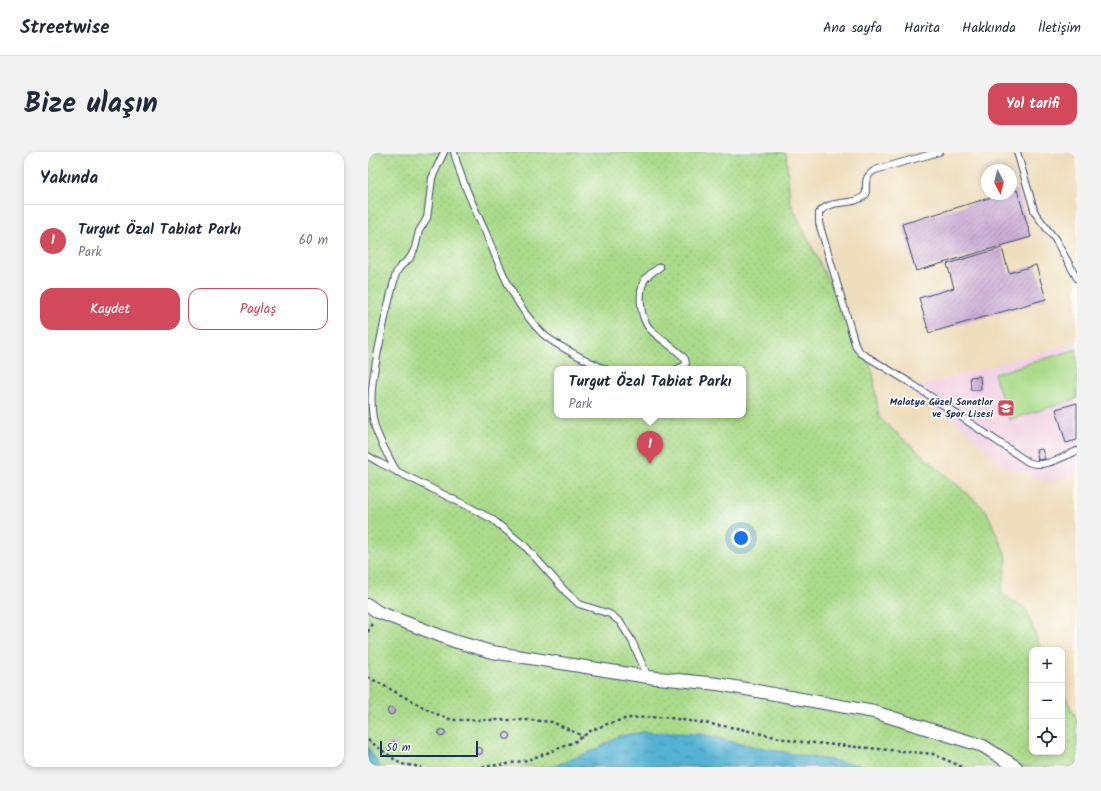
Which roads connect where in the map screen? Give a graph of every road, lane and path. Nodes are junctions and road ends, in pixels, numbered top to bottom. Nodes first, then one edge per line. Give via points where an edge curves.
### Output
1 (444, 152) edge
2 (454, 152) edge
3 (939, 152) edge
4 (1017, 152) edge
5 (660, 267) dead end
6 (1077, 278) edge
7 (598, 366) edge
8 (684, 366) edge
9 (1077, 452) edge
10 (368, 456) edge
11 (397, 472) junction
12 (368, 605) edge
13 (368, 677) edge
14 (648, 677) junction
15 (583, 736) junction
16 (368, 740) edge
17 (421, 767) edge
18 (482, 767) edge
19 (962, 767) edge
20 (1016, 767) edge

1 - 11 lane via 432,178 428,211 419,231 416,248 396,273 373,376 371,402 375,427
2 - 7 lane via 462,180 506,280 523,310 551,340
3 - 9 lane via 874,170 868,174 866,194 863,198 829,205 819,213 819,223 856,347 861,353 1034,465 1045,464
4 - 6 lane via 1035,213
5 - 8 lane via 644,280 642,287 645,322 685,359
10 - 11 lane
11 - 14 lane via 492,519 525,546 579,604 610,614 620,622 632,641
12 - 14 street via 378,612 492,652
13 - 15 path via 452,720 552,722
14 - 20 street via 718,684 874,712 983,746
15 - 18 path via 570,744 528,760
15 - 19 path via 592,730 628,718 664,717 736,728 793,741 933,754
16 - 17 path via 401,764

